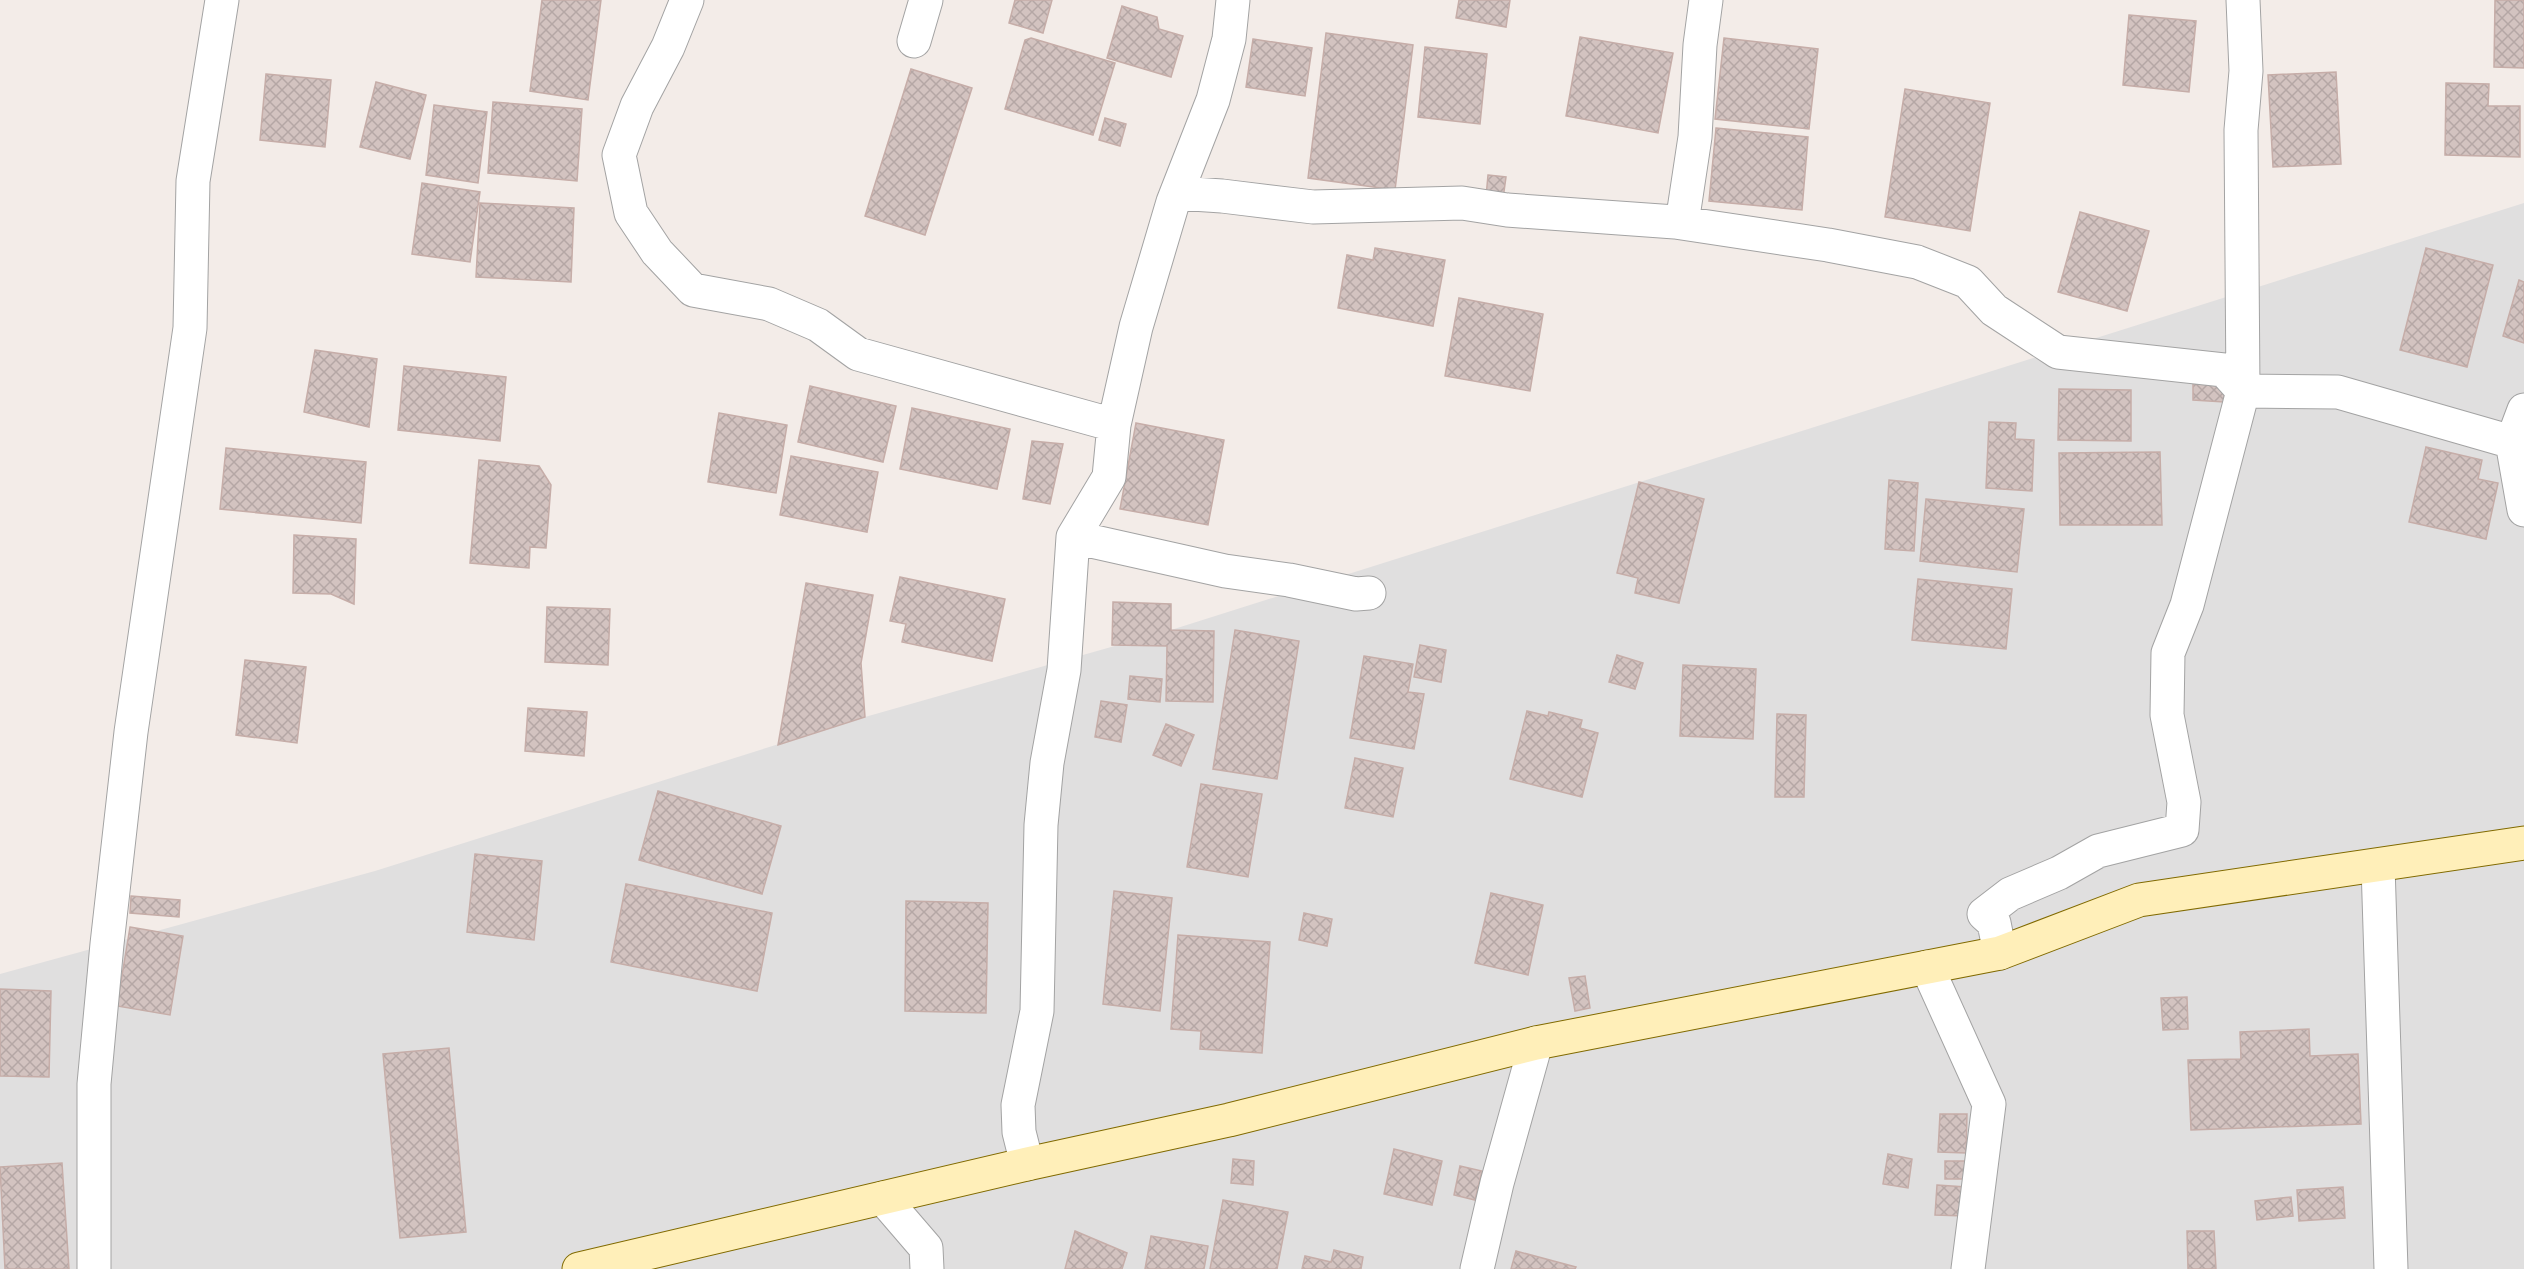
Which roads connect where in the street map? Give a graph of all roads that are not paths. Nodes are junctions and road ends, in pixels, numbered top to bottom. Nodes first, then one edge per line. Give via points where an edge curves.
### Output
1 (222, 0) edge
2 (687, 0) edge
3 (926, 0) edge
4 (1233, 0) edge
5 (1706, 0) edge
6 (2243, 0) edge
7 (914, 41) dead end
8 (1177, 193) junction
9 (1682, 223) junction
10 (2242, 391) junction
11 (2524, 410) edge
12 (1114, 425) junction
13 (2512, 441) junction
14 (2524, 510) edge
15 (1073, 537) junction
16 (1370, 593) dead end
17 (2524, 843) edge
18 (2378, 866) junction
19 (2000, 953) junction
20 (1927, 967) junction
21 (1536, 1043) junction
22 (1027, 1164) junction
23 (883, 1198) junction
24 (94, 1269) edge
25 (579, 1269) edge
26 (927, 1269) edge
27 (1477, 1269) edge
28 (1968, 1269) edge
29 (2391, 1269) edge

1 - 24 street via 193,181 190,328 131,732 107,944 94,1084
2 - 12 street via 637,106 619,155 631,213 657,252 693,290 769,304 818,325 858,354
3 - 7 street
4 - 8 street via 1229,39 1213,100
5 - 9 street via 1695,137
6 - 10 street via 2246,71 2241,130
8 - 9 street via 1313,207 1462,203
8 - 12 street via 1156,252
9 - 10 street via 1917,262 1968,282 1994,310 2058,352 2224,370
10 - 13 street via 2338,392
10 - 19 street via 2187,605 2168,653 2167,715 2184,802 2182,830 2098,851 2010,894 1984,914 1994,923
11 - 13 street
12 - 15 street via 1109,477
13 - 14 street
15 - 16 street via 1225,571 1356,594
15 - 22 street via 1064,670 1047,763 1041,825 1037,1011 1018,1105 1019,1132
17 - 18 street
18 - 19 street via 2139,900
18 - 29 street
19 - 20 street
20 - 21 street
20 - 28 street via 1989,1104
21 - 22 street via 1229,1120
21 - 27 street
22 - 23 street
23 - 25 street
23 - 26 street via 927,1248

